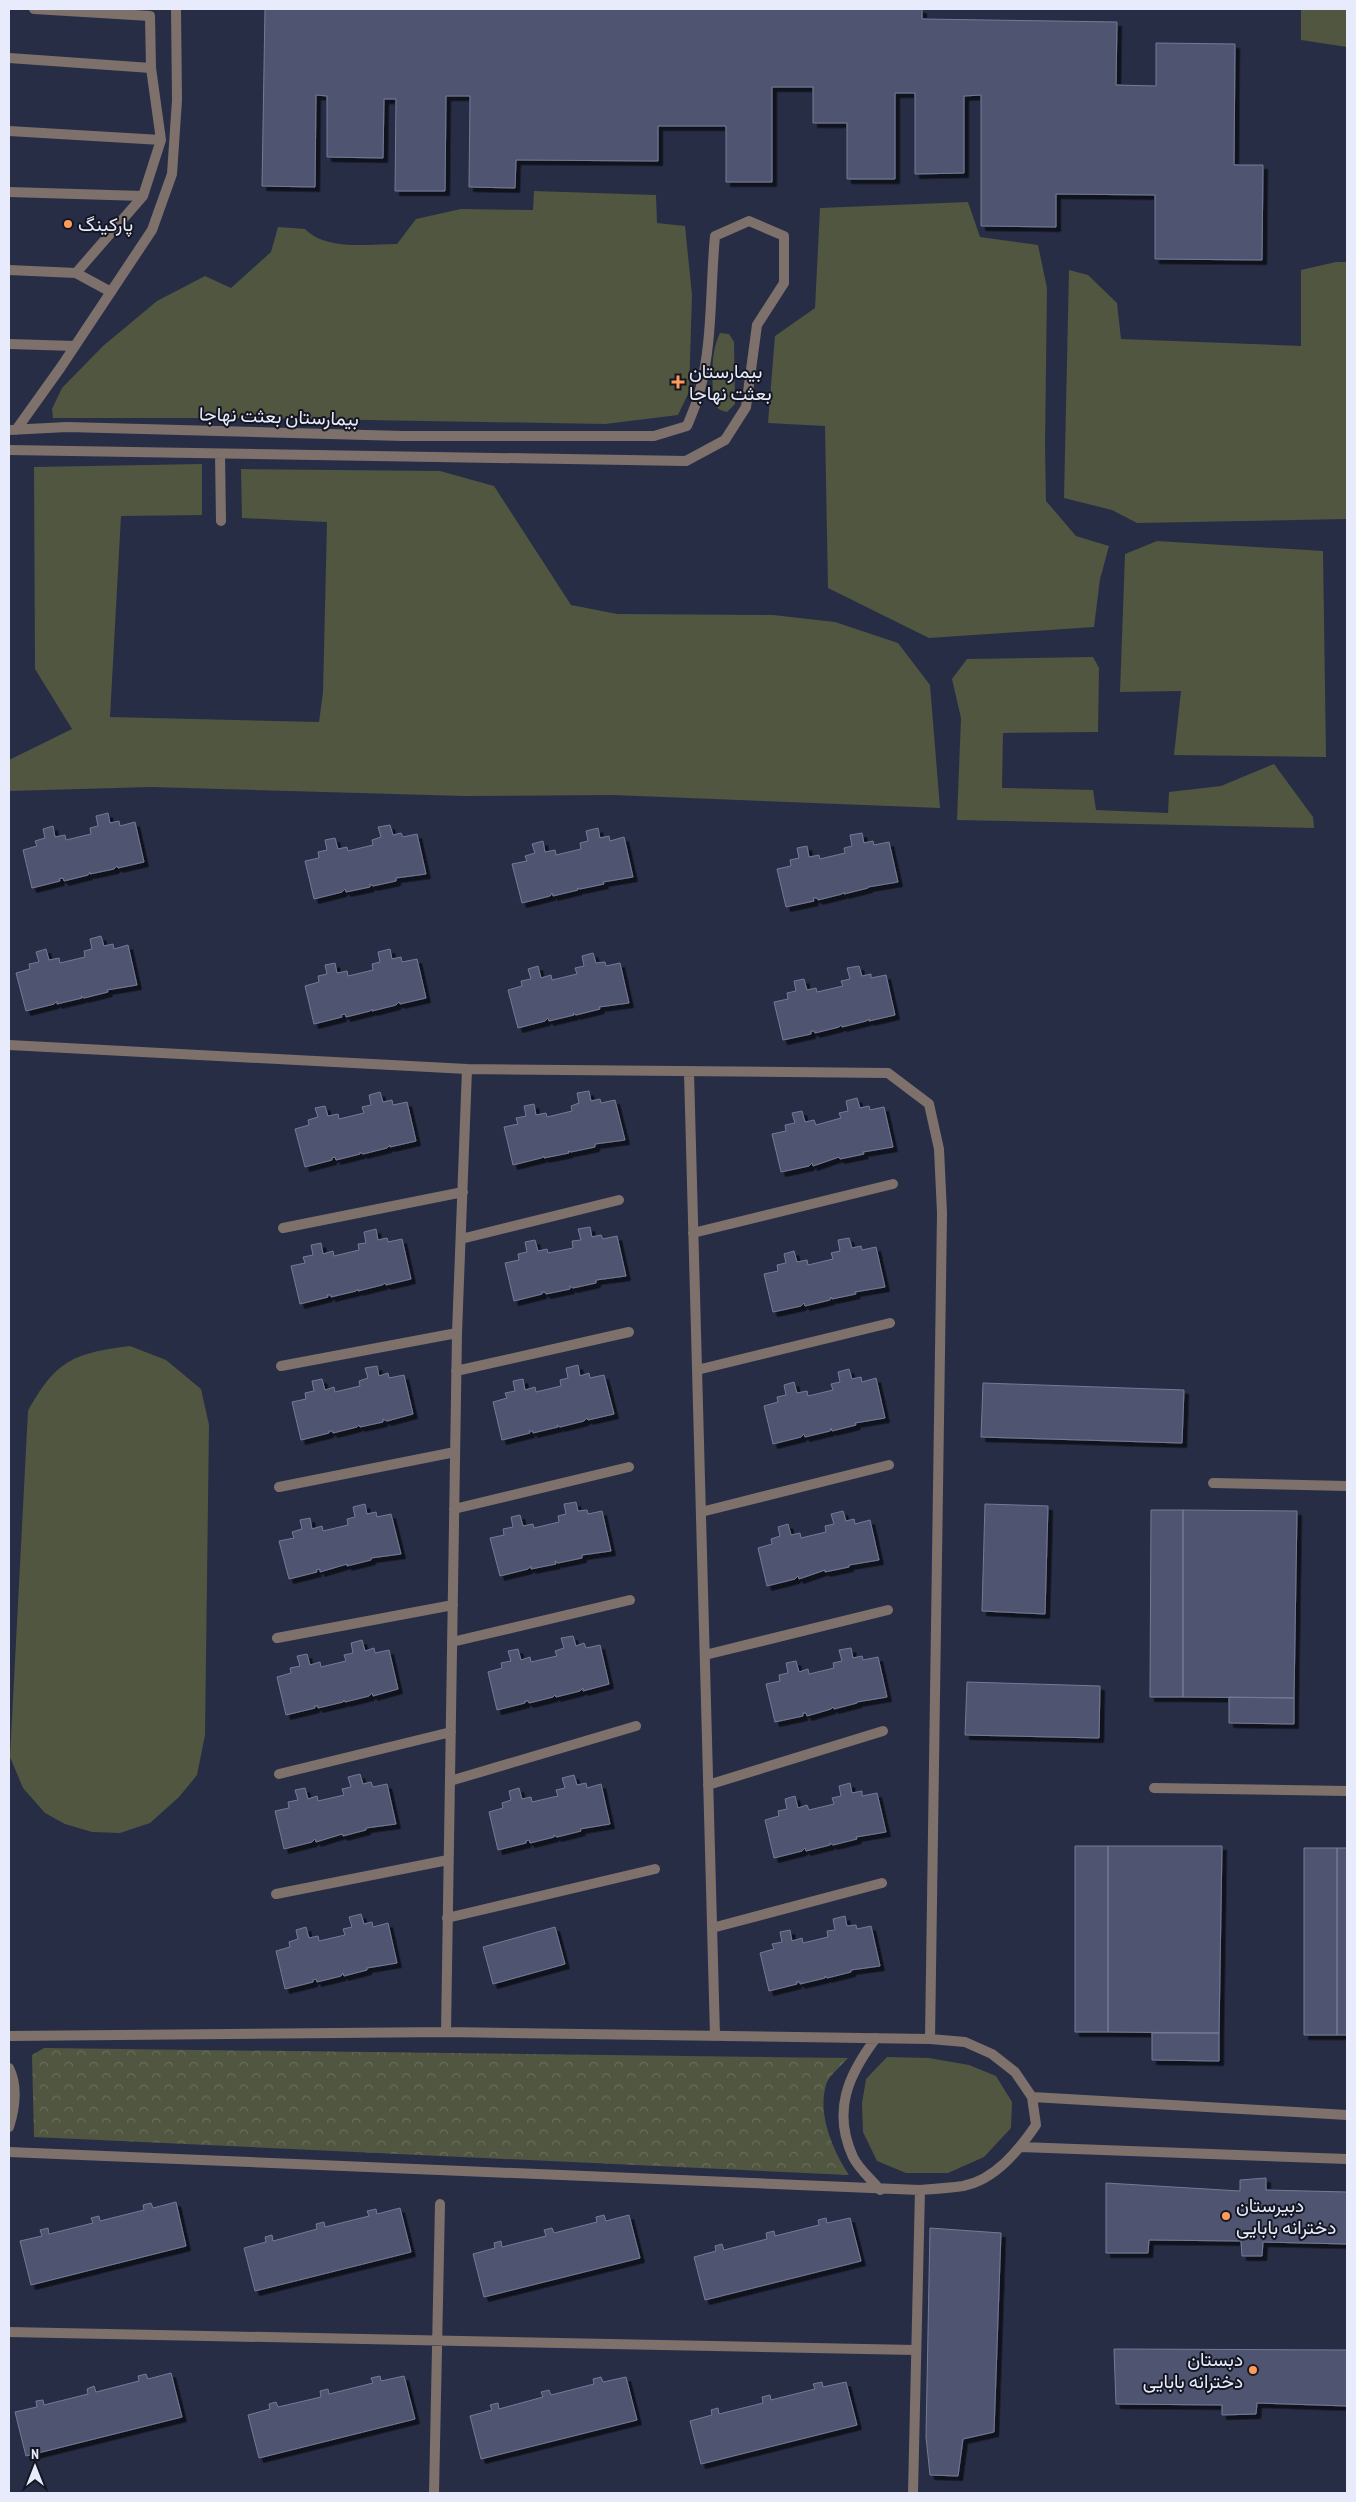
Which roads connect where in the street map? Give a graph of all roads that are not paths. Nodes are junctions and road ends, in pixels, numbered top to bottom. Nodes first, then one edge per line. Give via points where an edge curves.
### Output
1 (34, 9) edge
2 (176, 9) edge
3 (150, 13) edge
4 (9, 58) edge
5 (151, 68) junction
6 (9, 131) edge
7 (161, 140) junction
8 (9, 192) edge
9 (143, 196) junction
10 (9, 270) edge
11 (76, 273) junction
12 (111, 292) junction
13 (9, 344) edge
14 (75, 346) junction
15 (12, 430) edge
16 (9, 450) edge
17 (220, 454) junction
18 (221, 521) dead end
19 (9, 1045) edge
20 (468, 1069) junction
21 (689, 1072) junction
22 (893, 1184) dead end
23 (462, 1192) junction
24 (618, 1200) dead end
25 (283, 1228) dead end
26 (693, 1233) junction
27 (461, 1239) junction
28 (890, 1323) dead end
29 (629, 1332) dead end
30 (457, 1333) junction
31 (281, 1366) dead end
32 (697, 1370) junction
33 (456, 1371) junction
34 (455, 1452) junction
35 (890, 1465) dead end
36 (629, 1467) dead end
37 (1213, 1483) dead end
38 (1347, 1486) edge
39 (280, 1487) dead end
40 (454, 1509) junction
41 (701, 1512) junction
42 (630, 1600) dead end
43 (453, 1605) junction
44 (888, 1610) dead end
45 (277, 1638) dead end
46 (452, 1642) junction
47 (705, 1654) junction
48 (636, 1726) dead end
49 (883, 1731) dead end
50 (451, 1732) junction
51 (279, 1774) dead end
52 (450, 1781) junction
53 (708, 1785) junction
54 (1154, 1788) dead end
55 (1347, 1791) edge
56 (448, 1860) junction
57 (656, 1869) dead end
58 (882, 1883) dead end
59 (276, 1894) dead end
60 (447, 1918) junction
61 (712, 1928) junction
62 (446, 2032) junction
63 (9, 2036) edge
64 (715, 2036) junction
65 (876, 2038) junction
66 (930, 2039) junction
67 (9, 2068) edge
68 (1032, 2097) junction
69 (1347, 2115) edge
70 (9, 2127) edge
71 (1021, 2147) junction
72 (9, 2152) edge
73 (1347, 2159) edge
74 (880, 2190) junction
75 (920, 2190) junction
76 (440, 2204) dead end
77 (9, 2332) edge
78 (437, 2341) junction
79 (916, 2350) junction
80 (434, 2493) edge
81 (912, 2493) edge

1 - 3 street
2 - 12 street via 177,100 172,174 152,230
3 - 5 street
4 - 5 street
5 - 7 street
6 - 7 street
7 - 9 street
8 - 9 street
9 - 11 street
10 - 11 street
11 - 12 street
12 - 14 street
13 - 14 street
14 - 15 street
15 - 17 street, بیمارستان بعثت نهاجا via 67,427 403,436 654,436 687,426 699,394 710,330 715,236 749,221 784,236 784,283 757,325 746,407 725,440 686,462
16 - 17 street, بیمارستان بعثت نهاجا
17 - 18 street
19 - 20 street
20 - 21 street
20 - 23 street
21 - 26 street
21 - 66 street via 888,1073 929,1104 939,1150 942,1213
22 - 26 street
23 - 25 street
23 - 27 street
24 - 27 street
26 - 32 street
27 - 30 street
28 - 32 street
29 - 33 street
30 - 31 street
30 - 33 street
32 - 41 street
33 - 34 street
34 - 39 street
34 - 40 street
35 - 41 street
36 - 40 street
37 - 38 street
40 - 43 street
41 - 47 street
42 - 46 street
43 - 45 street
43 - 46 street
44 - 47 street
46 - 50 street
47 - 53 street
48 - 52 street
49 - 53 street
50 - 51 street
50 - 52 street
52 - 56 street
53 - 61 street
54 - 55 street
56 - 59 street
56 - 60 street
57 - 60 street
58 - 61 street
60 - 62 street
61 - 64 street
62 - 63 street
62 - 64 street
64 - 65 street
65 - 66 street
65 - 74 street via 847,2085 844,2106 846,2136 854,2158
66 - 68 street via 965,2042 992,2054 1015,2072
67 - 70 street via 15,2097
68 - 69 street
68 - 71 street via 1036,2125
71 - 73 street
71 - 75 street via 999,2169 965,2186
72 - 74 street
74 - 75 street
75 - 79 street
76 - 78 street
77 - 78 street
78 - 79 street
78 - 80 street
79 - 81 street

